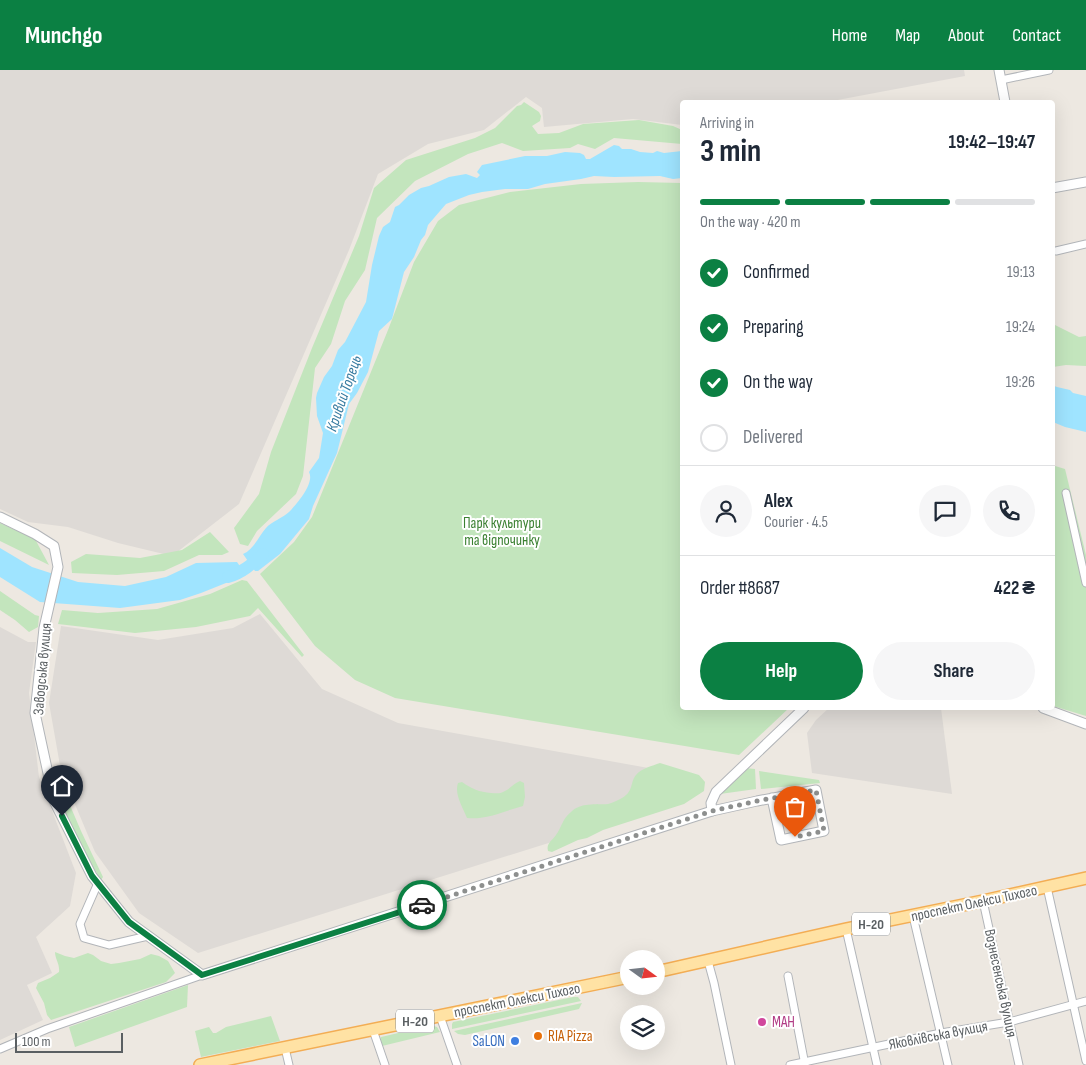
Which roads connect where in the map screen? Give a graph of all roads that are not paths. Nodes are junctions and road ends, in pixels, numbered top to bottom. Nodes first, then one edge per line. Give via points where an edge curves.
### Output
1 (999, 70) edge
2 (1049, 70) edge
3 (1001, 80) junction
4 (1005, 100) edge
5 (1086, 182) edge
6 (1055, 187) edge
7 (1086, 244) edge
8 (1056, 250) dead end
9 (1066, 493) dead end
10 (0, 517) edge
11 (1086, 583) edge
12 (802, 710) edge
13 (1048, 710) edge
14 (1086, 724) edge
15 (772, 798) junction
16 (712, 811) junction
17 (1086, 878) edge
18 (98, 883) junction
19 (1047, 887) junction
20 (983, 901) junction
21 (913, 916) junction
22 (846, 929) junction
23 (148, 936) junction
24 (708, 961) junction
25 (665, 970) edge
26 (202, 975) junction
27 (788, 976) dead end
28 (620, 979) edge
29 (1086, 1001) edge
30 (1073, 1004) junction
31 (440, 1016) junction
32 (1009, 1022) junction
33 (373, 1030) junction
34 (941, 1033) junction
35 (285, 1048) junction
36 (873, 1048) junction
37 (0, 1049) edge
38 (1086, 1061) edge
39 (219, 1063) edge
40 (805, 1063) edge
41 (200, 1065) edge
42 (289, 1065) edge
43 (385, 1065) edge
44 (457, 1065) edge
45 (731, 1065) edge
46 (790, 1065) edge
47 (877, 1065) edge
48 (948, 1065) edge
49 (1019, 1065) edge

1 - 3 street
2 - 3 street
3 - 4 street
5 - 6 street
7 - 8 street
9 - 11 street
10 - 18 street, Заводська вулиця via 54,546 58,568 44,628 35,713 54,801
12 - 16 street via 716,792 710,803
13 - 14 street
15 - 15 street via 781,840 824,831 816,790
15 - 16 street
16 - 26 street
17 - 19 main road, проспект Олекси Тихого / Н-20
18 - 23 street, Заводська вулиця via 129,922
18 - 23 street via 80,924 84,938 109,945
19 - 20 main road, проспект Олекси Тихого / Н-20
19 - 30 street
20 - 21 main road, проспект Олекси Тихого / Н-20
20 - 32 street, Вознесенська вулиця
21 - 22 main road, проспект Олекси Тихого / Н-20
21 - 34 street
22 - 24 main road, проспект Олекси Тихого / Н-20
22 - 36 street
23 - 26 street, Заводська вулиця
24 - 25 main road, проспект Олекси Тихого / Н-20
24 - 45 street
26 - 37 street via 50,1028
27 - 40 street
28 - 31 main road, проспект Олекси Тихого / Н-20
29 - 30 street, Яковлівська вулиця
30 - 32 street, Яковлівська вулиця
30 - 38 street
31 - 33 main road, проспект Олекси Тихого / Н-20
31 - 44 street
32 - 34 street, Яковлівська вулиця
32 - 49 street, Вознесенська вулиця
33 - 35 main road, проспект Олекси Тихого / Н-20
33 - 43 street
34 - 36 street, Яковлівська вулиця
34 - 48 street
35 - 39 main road, проспект Олекси Тихого / Н-20
35 - 42 street
36 - 40 street, Яковлівська вулиця
36 - 47 street
39 - 41 main road, проспект Олекси Тихого / Н-20
40 - 46 street, Яковлівська вулиця

